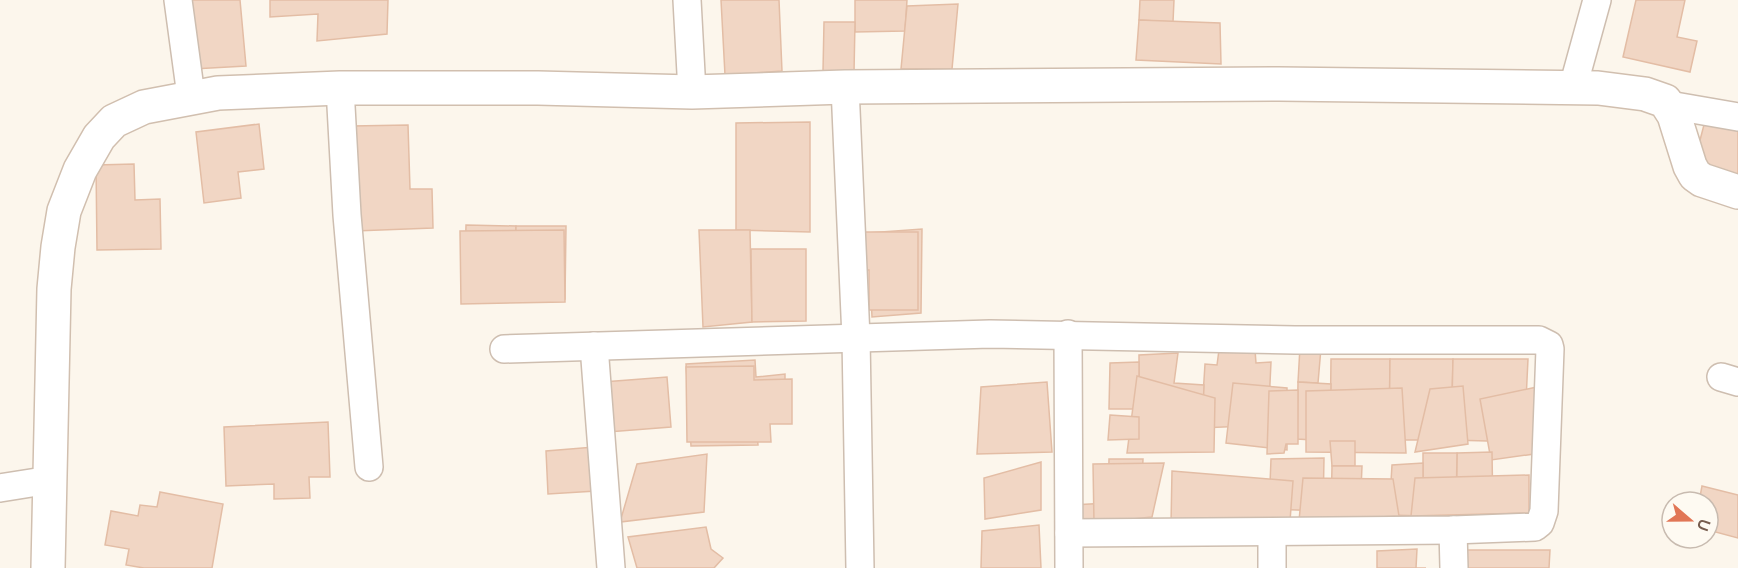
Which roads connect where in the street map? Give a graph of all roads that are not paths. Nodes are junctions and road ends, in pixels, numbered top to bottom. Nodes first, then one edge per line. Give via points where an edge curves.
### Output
1 (178, 0) edge
2 (687, 0) edge
3 (1597, 0) edge
4 (845, 87) junction
5 (1573, 87) junction
6 (340, 88) junction
7 (692, 92) junction
8 (191, 96) junction
9 (1669, 105) junction
10 (1738, 117) edge
11 (1738, 192) edge
12 (1068, 334) junction
13 (856, 338) junction
14 (594, 346) junction
15 (504, 349) dead end
16 (369, 467) dead end
17 (50, 480) junction
18 (0, 488) edge
19 (1453, 530) junction
20 (1272, 532) junction
21 (1069, 533) junction
22 (48, 568) edge
23 (611, 568) edge
24 (860, 568) edge
25 (1069, 568) edge
26 (1272, 568) edge
27 (1454, 568) edge

1 - 8 street
2 - 7 street
3 - 5 street
4 - 5 street
4 - 7 street
4 - 13 street
5 - 9 street via 1639,93
6 - 7 street
6 - 8 street
6 - 16 street
8 - 17 street via 144,107 114,121 99,137 80,170 64,211 54,289
9 - 10 street
9 - 11 street via 1695,174
12 - 13 street
12 - 19 street via 1545,342 1550,349 1543,519 1532,528
12 - 21 street
13 - 14 street
13 - 24 street
14 - 15 street
14 - 23 street
17 - 18 street
17 - 22 street
19 - 20 street
19 - 27 street
20 - 21 street
20 - 26 street
21 - 25 street

